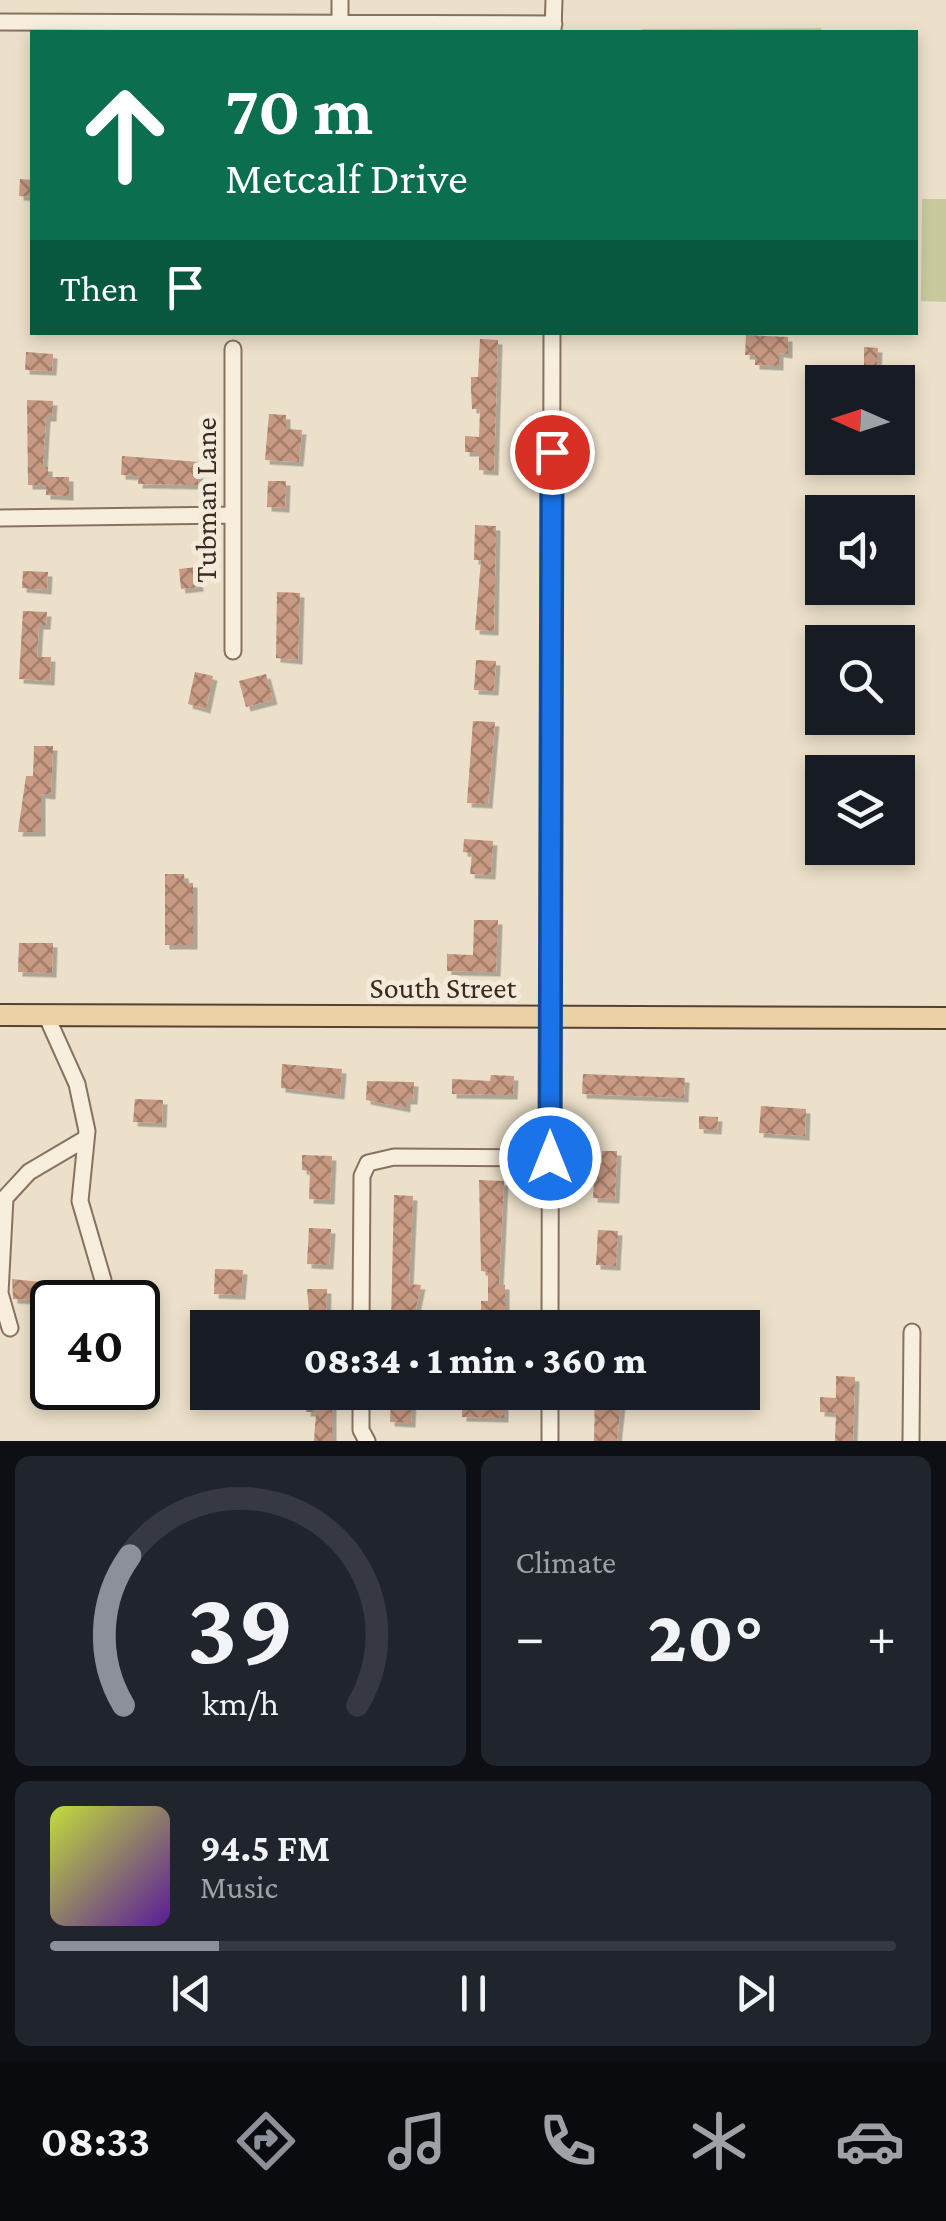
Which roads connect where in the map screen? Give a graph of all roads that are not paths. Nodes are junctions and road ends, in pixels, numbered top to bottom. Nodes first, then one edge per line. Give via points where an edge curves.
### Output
1 (340, 0) edge
2 (554, 0) edge
3 (0, 22) edge
4 (340, 24) junction
5 (554, 28) edge
6 (552, 335) edge
7 (233, 349) dead end
8 (232, 516) junction
9 (0, 518) edge
10 (233, 651) dead end
11 (0, 1015) edge
12 (46, 1016) junction
13 (550, 1017) junction
14 (946, 1018) edge
15 (86, 1139) junction
16 (550, 1158) junction
17 (103, 1280) edge
18 (361, 1310) edge
19 (550, 1310) edge
20 (10, 1328) dead end
21 (912, 1332) dead end
22 (360, 1410) edge
23 (550, 1410) edge
24 (368, 1441) edge
25 (550, 1441) edge
26 (911, 1441) edge

1 - 4 street
2 - 5 street
3 - 4 street
4 - 5 street
6 - 13 street
7 - 8 street, Tubman Lane
8 - 9 street
8 - 10 street, Tubman Lane
11 - 12 main road, South Street
12 - 13 main road, South Street
12 - 15 street via 77,1084
13 - 14 main road, South Street
13 - 16 street
15 - 17 street via 80,1201
15 - 20 street via 29,1172 5,1198 0,1293
16 - 18 street via 394,1156 368,1163 362,1176
16 - 19 street
21 - 26 street
22 - 24 street
23 - 25 street

